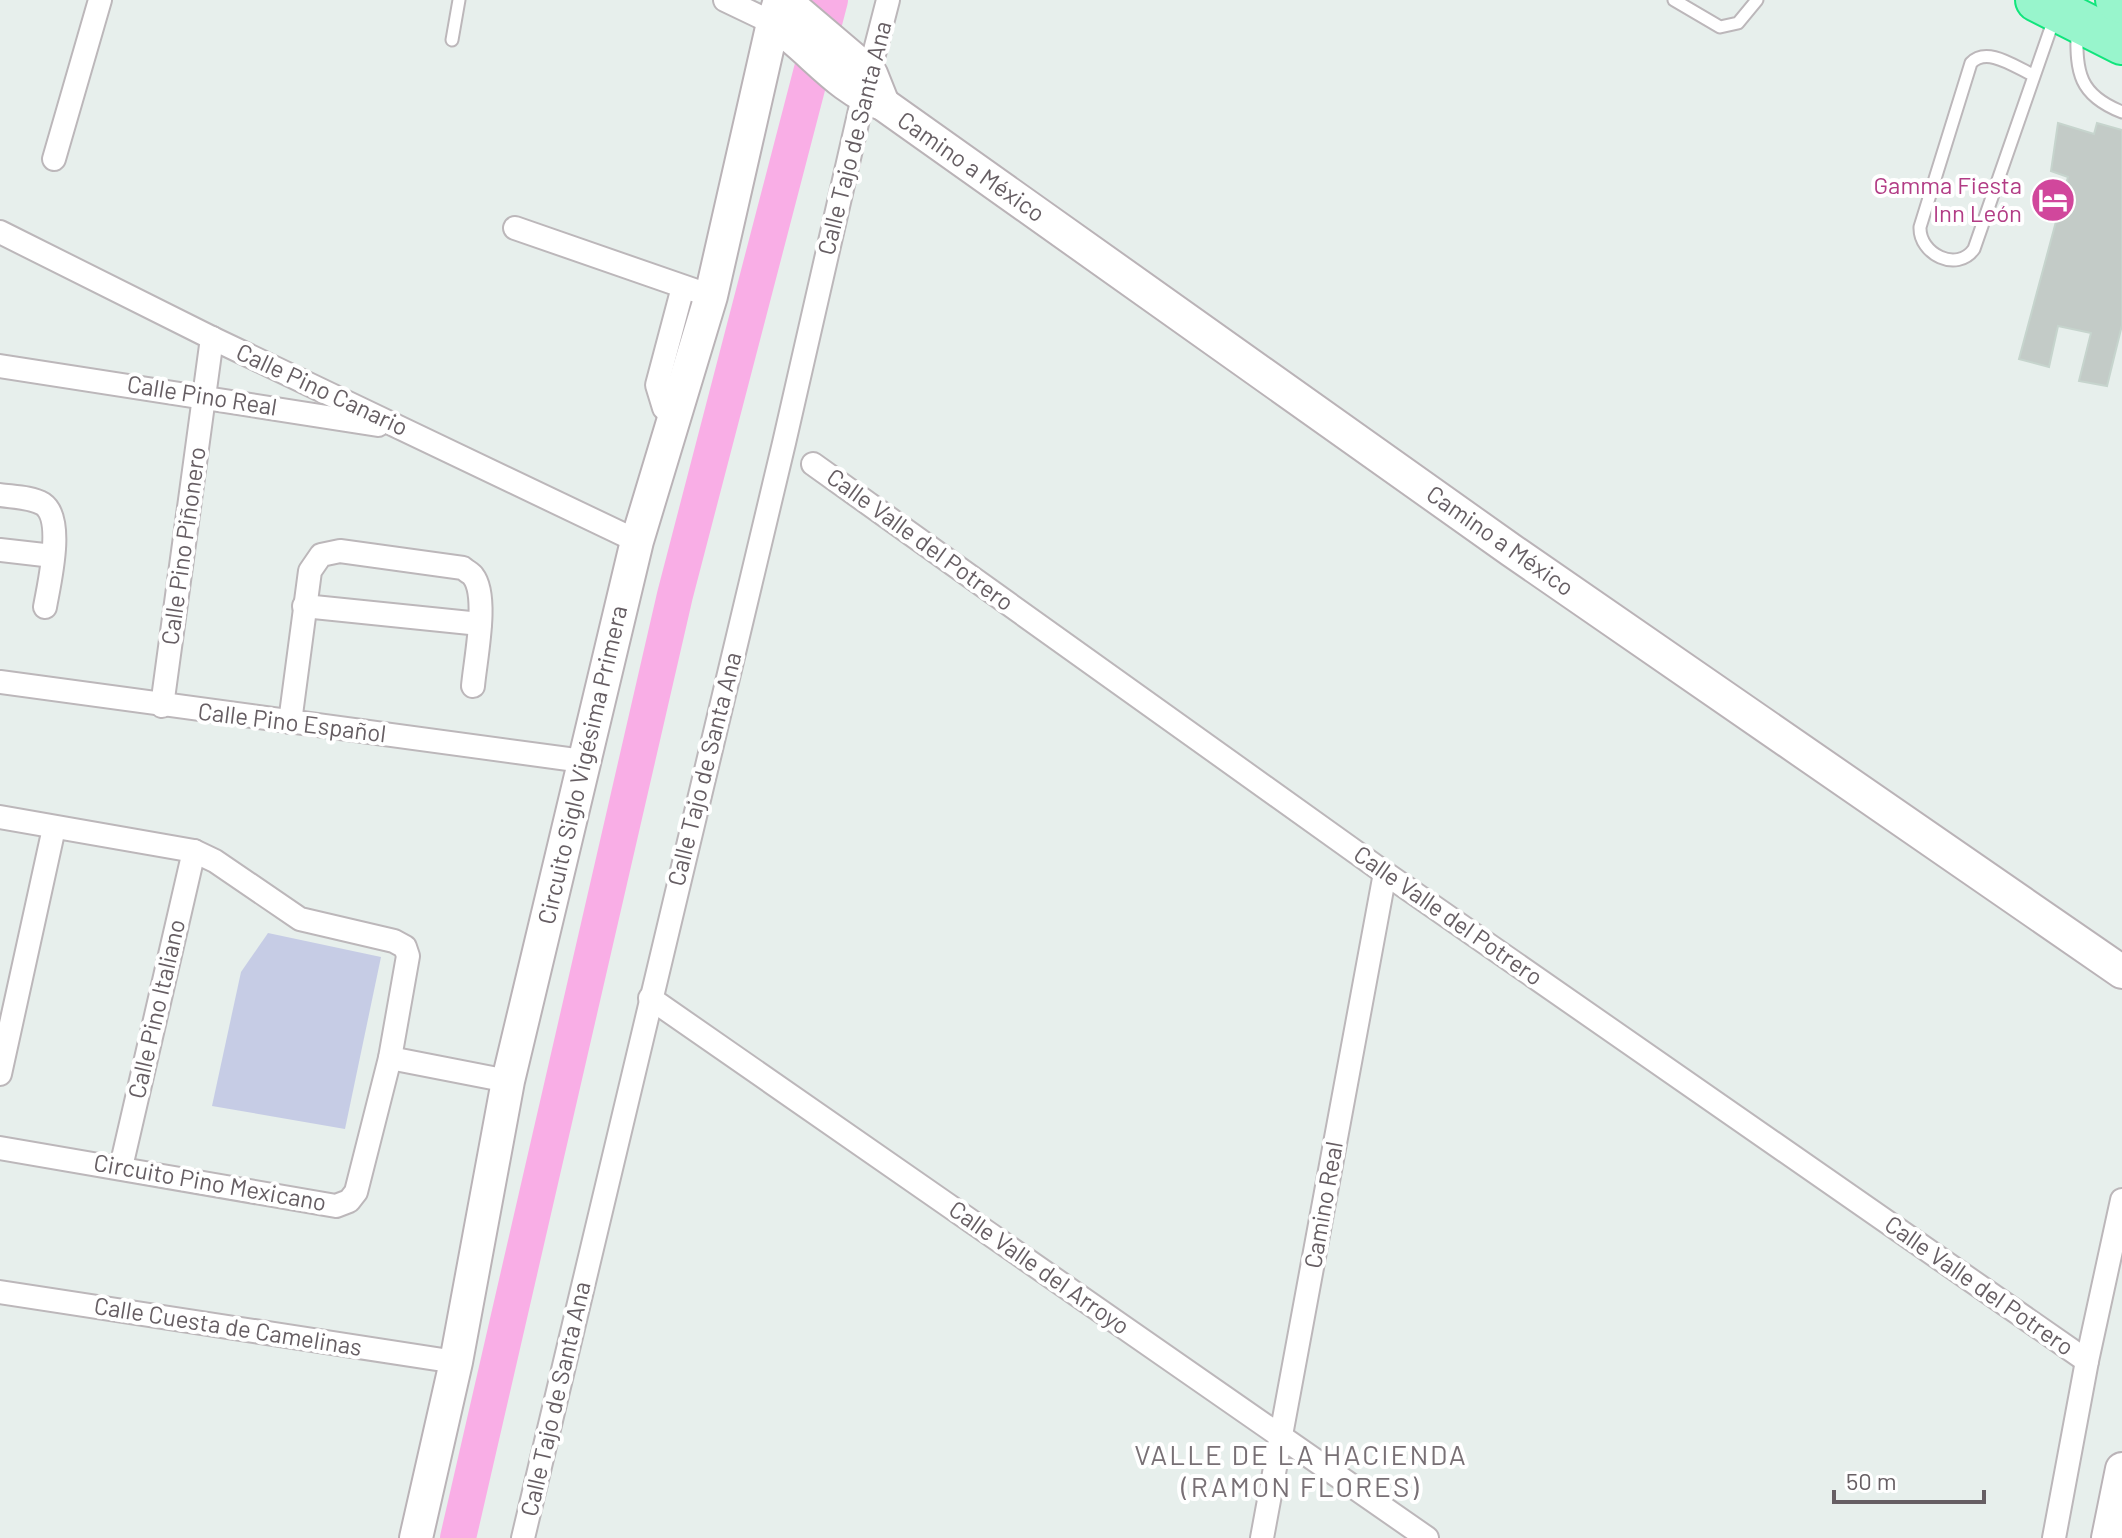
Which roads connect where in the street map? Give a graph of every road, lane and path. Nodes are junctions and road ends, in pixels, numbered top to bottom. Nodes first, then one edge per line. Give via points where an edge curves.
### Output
1 (100, 0) edge
2 (459, 0) edge
3 (725, 0) edge
4 (888, 0) edge
5 (1674, 0) edge
6 (1757, 0) edge
7 (2057, 10) edge
8 (785, 14) edge
9 (452, 40) dead end
10 (2122, 43) edge
11 (2033, 75) junction
12 (865, 85) junction
13 (2122, 112) edge
14 (54, 159) dead end
15 (515, 228) dead end
16 (3, 235) edge
17 (697, 292) junction
18 (212, 338) junction
19 (0, 366) edge
20 (205, 396) junction
21 (403, 429) junction
22 (813, 464) dead end
23 (0, 495) edge
24 (637, 541) junction
25 (0, 550) edge
26 (53, 556) junction
27 (304, 606) junction
28 (45, 607) dead end
29 (480, 624) junction
30 (0, 682) edge
31 (473, 686) dead end
32 (162, 706) junction
33 (290, 722) junction
34 (583, 761) junction
35 (0, 817) edge
36 (54, 828) junction
37 (194, 851) junction
38 (1385, 873) junction
39 (2122, 972) edge
40 (650, 998) junction
41 (390, 1058) junction
42 (0, 1074) edge
43 (508, 1081) junction
44 (0, 1148) edge
45 (121, 1167) junction
46 (2122, 1200) edge
47 (0, 1292) edge
48 (2087, 1361) junction
49 (456, 1362) junction
50 (1282, 1437) junction
51 (2122, 1469) edge
52 (416, 1538) edge
53 (523, 1538) edge
54 (1262, 1538) edge
55 (1427, 1538) edge
56 (2054, 1538) edge
57 (2108, 1538) edge

1 - 14 street
2 - 9 lane
3 - 8 street
4 - 12 street, Calle Tajo de Santa Ana
5 - 6 lane via 1720,27 1738,23
7 - 10 highway
7 - 11 lane
7 - 13 lane via 2081,78 2104,105
8 - 12 street, Camino a México
8 - 17 street, Circuito Siglo Vigésima Primera
11 - 11 lane via 1974,249 1955,261 1927,250 1920,227 1971,63 1987,56
12 - 39 street, Camino a México via 1511,550
12 - 40 street, Calle Tajo de Santa Ana
15 - 17 street
16 - 18 street, Calle Pino Canario
17 - 24 street, Circuito Siglo Vigésima Primera via 675,419
18 - 20 street, Calle Pino Piñonero
18 - 21 street, Calle Pino Canario
19 - 20 street, Calle Pino Real
20 - 21 street, Calle Pino Real
20 - 32 street, Calle Pino Piñonero
21 - 24 street, Calle Pino Canario
22 - 38 street, Calle Valle del Potrero
23 - 26 street via 45,505 53,520
24 - 34 street, Circuito Siglo Vigésima Primera
25 - 26 street
26 - 28 street
27 - 29 street
27 - 29 street via 310,571 321,555 340,551 463,568 474,577
27 - 33 street
29 - 31 street
30 - 32 street, Calle Pino Español
32 - 33 street, Calle Pino Español
33 - 34 street, Calle Pino Español
34 - 43 street, Circuito Siglo Vigésima Primera
35 - 36 street, Circuito Pino Mexicano
36 - 37 street, Circuito Pino Mexicano
36 - 42 street
37 - 41 street, Circuito Pino Mexicano via 300,919 405,947 408,956
37 - 45 street, Calle Pino Italiano
38 - 48 street, Calle Valle del Potrero
38 - 50 street, Camino Real
40 - 50 street, Calle Valle del Arroyo
40 - 53 street, Calle Tajo de Santa Ana
41 - 43 street
41 - 45 street, Circuito Pino Mexicano via 356,1192 349,1201 336,1206
43 - 49 street, Circuito Siglo Vigésima Primera
44 - 45 street, Circuito Pino Mexicano
46 - 48 street
47 - 49 street, Calle Cuesta de Camelinas
48 - 56 street
49 - 52 street, Circuito Siglo Vigésima Primera
50 - 54 street, Camino Real
50 - 55 street, Calle Valle del Arroyo
51 - 57 street

